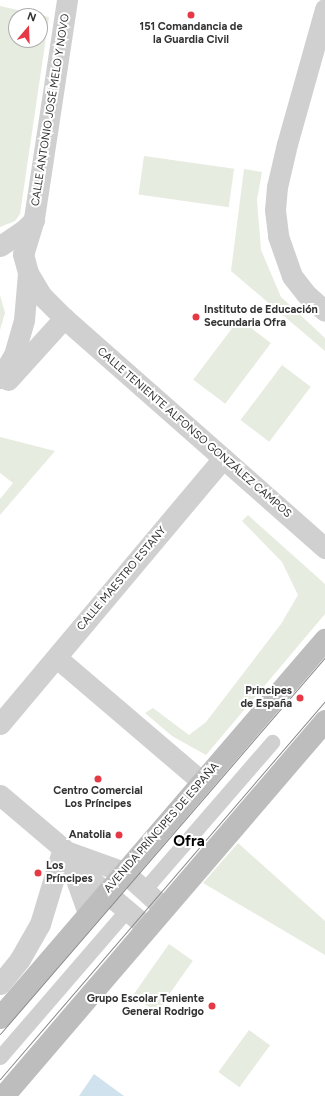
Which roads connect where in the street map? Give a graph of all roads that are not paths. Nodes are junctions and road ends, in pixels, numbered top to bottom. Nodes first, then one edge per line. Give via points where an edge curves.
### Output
1 (67, 0) edge
2 (325, 9) edge
3 (34, 219) junction
4 (0, 247) edge
5 (25, 264) junction
6 (325, 311) edge
7 (64, 318) junction
8 (0, 378) edge
9 (0, 386) edge
10 (223, 458) junction
11 (325, 548) edge
12 (325, 640) edge
13 (61, 652) junction
14 (325, 721) edge
15 (0, 724) edge
16 (272, 742) dead end
17 (202, 782) junction
18 (0, 795) edge
19 (67, 854) junction
20 (124, 872) junction
21 (144, 890) junction
22 (107, 891) junction
23 (164, 908) junction
24 (127, 910) junction
25 (88, 913) junction
26 (148, 928) junction
27 (1, 984) edge
28 (0, 1018) edge
29 (0, 1057) edge
30 (4, 1096) edge

1 - 3 street, CALLE ANTONIO JOSÉ MELO Y NOVO
2 - 6 street via 287,144 277,186 275,210 278,236 292,276 306,294
3 - 4 street, CALLE ANTONIO JOSÉ MELO Y NOVO
3 - 5 street, CALLE ANTONIO JOSÉ MELO Y NOVO
4 - 5 street
5 - 7 street, CALLE TENIENTE ALFONSO GONZÁLEZ CAMPOS via 42,296
5 - 8 street, CALLE ANTONIO JOSÉ MELO Y NOVO via 24,320 14,355
7 - 9 street via 13,377
7 - 10 street, CALLE TENIENTE ALFONSO GONZÁLEZ CAMPOS
10 - 11 street, CALLE TENIENTE ALFONSO GONZÁLEZ CAMPOS
10 - 13 street, CALLE MAESTRO ESTANY
12 - 17 main road, AVENIDA PRÍNCIPES DE ESPAÑA
13 - 15 street, CALLE MAESTRO ESTANY
13 - 17 street via 126,717
14 - 23 main road
16 - 21 street
17 - 20 main road, AVENIDA PRÍNCIPES DE ESPAÑA
18 - 19 street
19 - 20 street
19 - 22 street
19 - 25 street
19 - 27 street via 40,924
20 - 21 street
20 - 22 main road, AVENIDA PRÍNCIPES DE ESPAÑA
21 - 23 street
22 - 24 street
22 - 25 main road, AVENIDA PRÍNCIPES DE ESPAÑA
23 - 26 main road
24 - 26 street
24 - 29 street
25 - 28 main road, AVENIDA PRÍNCIPES DE ESPAÑA
26 - 30 main road

